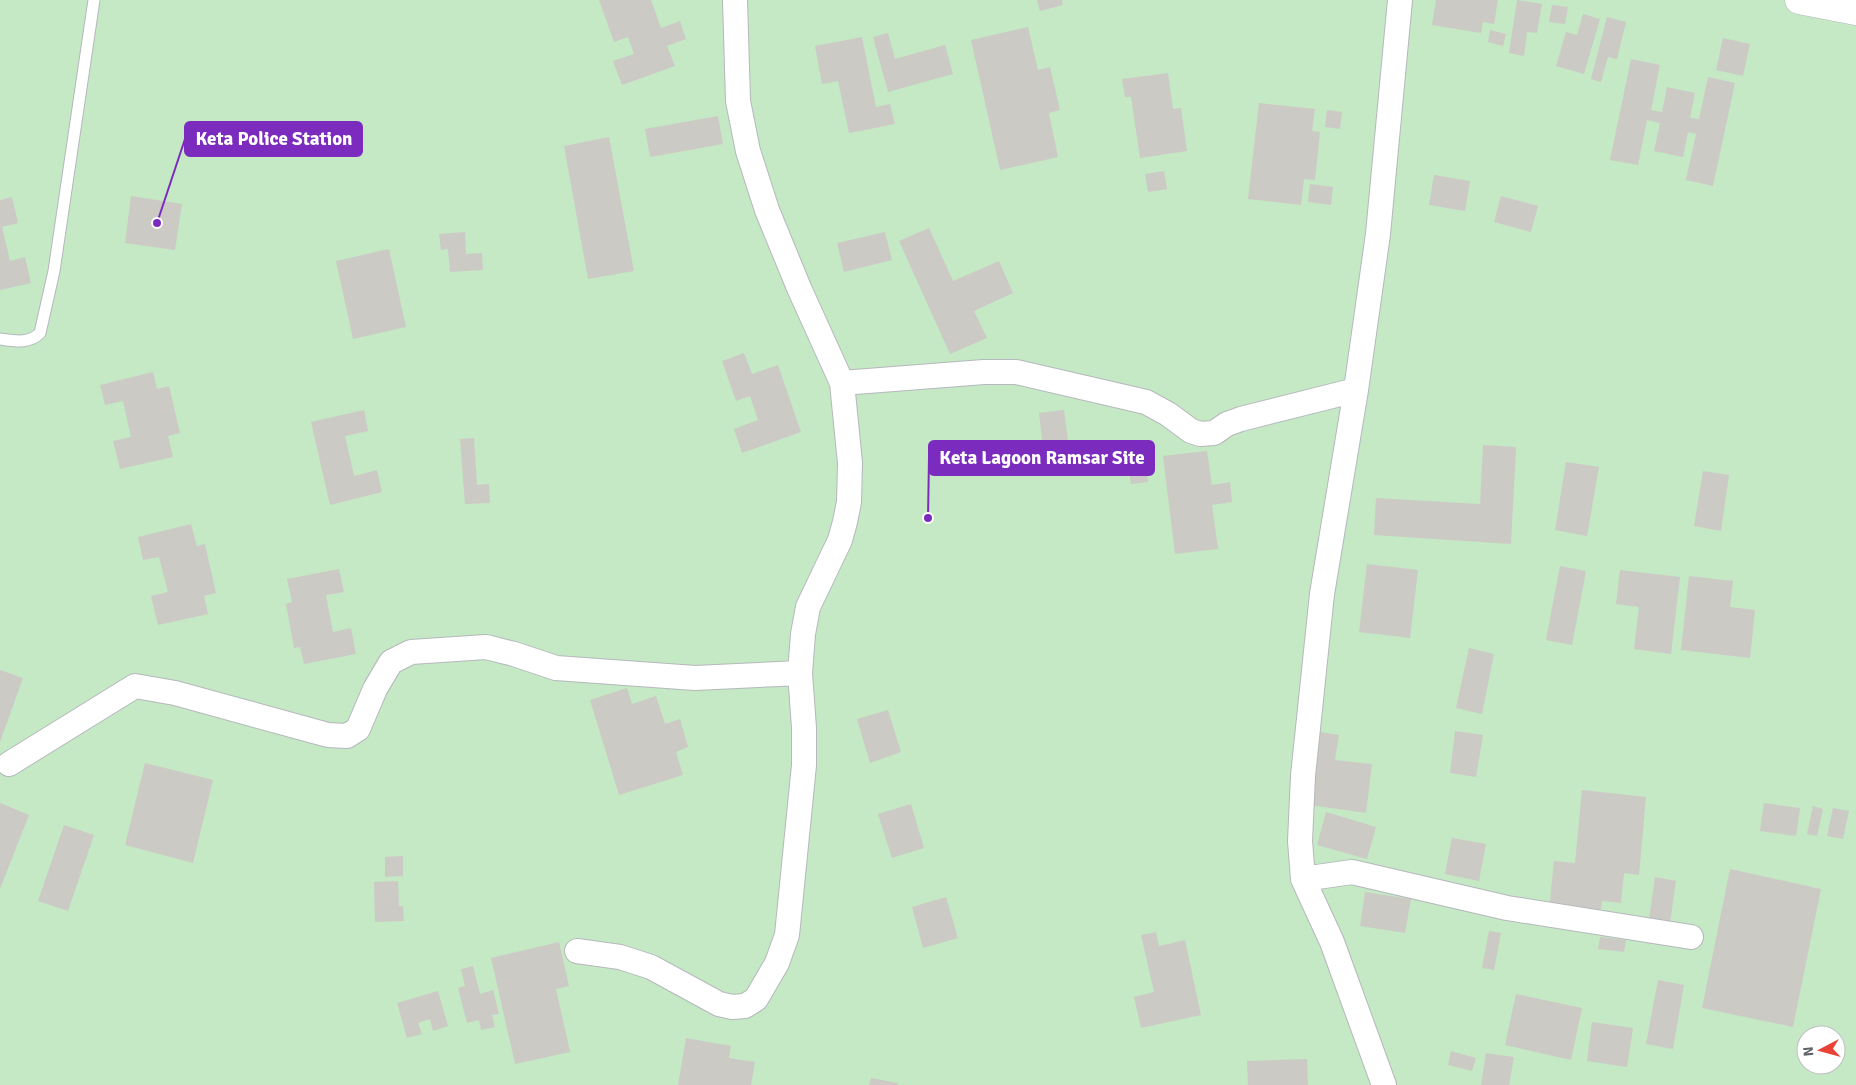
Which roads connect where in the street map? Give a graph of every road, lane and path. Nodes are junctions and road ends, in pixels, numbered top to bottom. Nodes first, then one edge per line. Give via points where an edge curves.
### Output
1 (94, 0) edge
2 (734, 0) edge
3 (1400, 0) edge
4 (1799, 0) edge
5 (1856, 11) edge
6 (0, 339) edge
7 (842, 383) junction
8 (1356, 390) junction
9 (800, 673) junction
10 (9, 764) dead end
11 (1303, 879) junction
12 (1691, 937) dead end
13 (577, 951) dead end
14 (1384, 1085) edge

1 - 6 lane via 54,271 40,333 34,339 22,341
2 - 7 street via 738,102 748,152 767,210
3 - 8 street via 1378,234
4 - 5 main road
7 - 8 street via 1016,372 1146,402 1190,431 1208,434 1241,419
7 - 9 street via 850,463 849,502 840,540 808,607
8 - 11 street via 1322,594 1303,776 1300,841
9 - 10 street via 695,678 556,668 486,647 411,652 391,662 358,729 346,736 328,735 175,693 135,686
9 - 13 street via 804,765 787,935 777,963 756,999 745,1006 719,1004 651,967 620,957
11 - 12 street via 1352,872 1507,908
11 - 14 street via 1332,942

